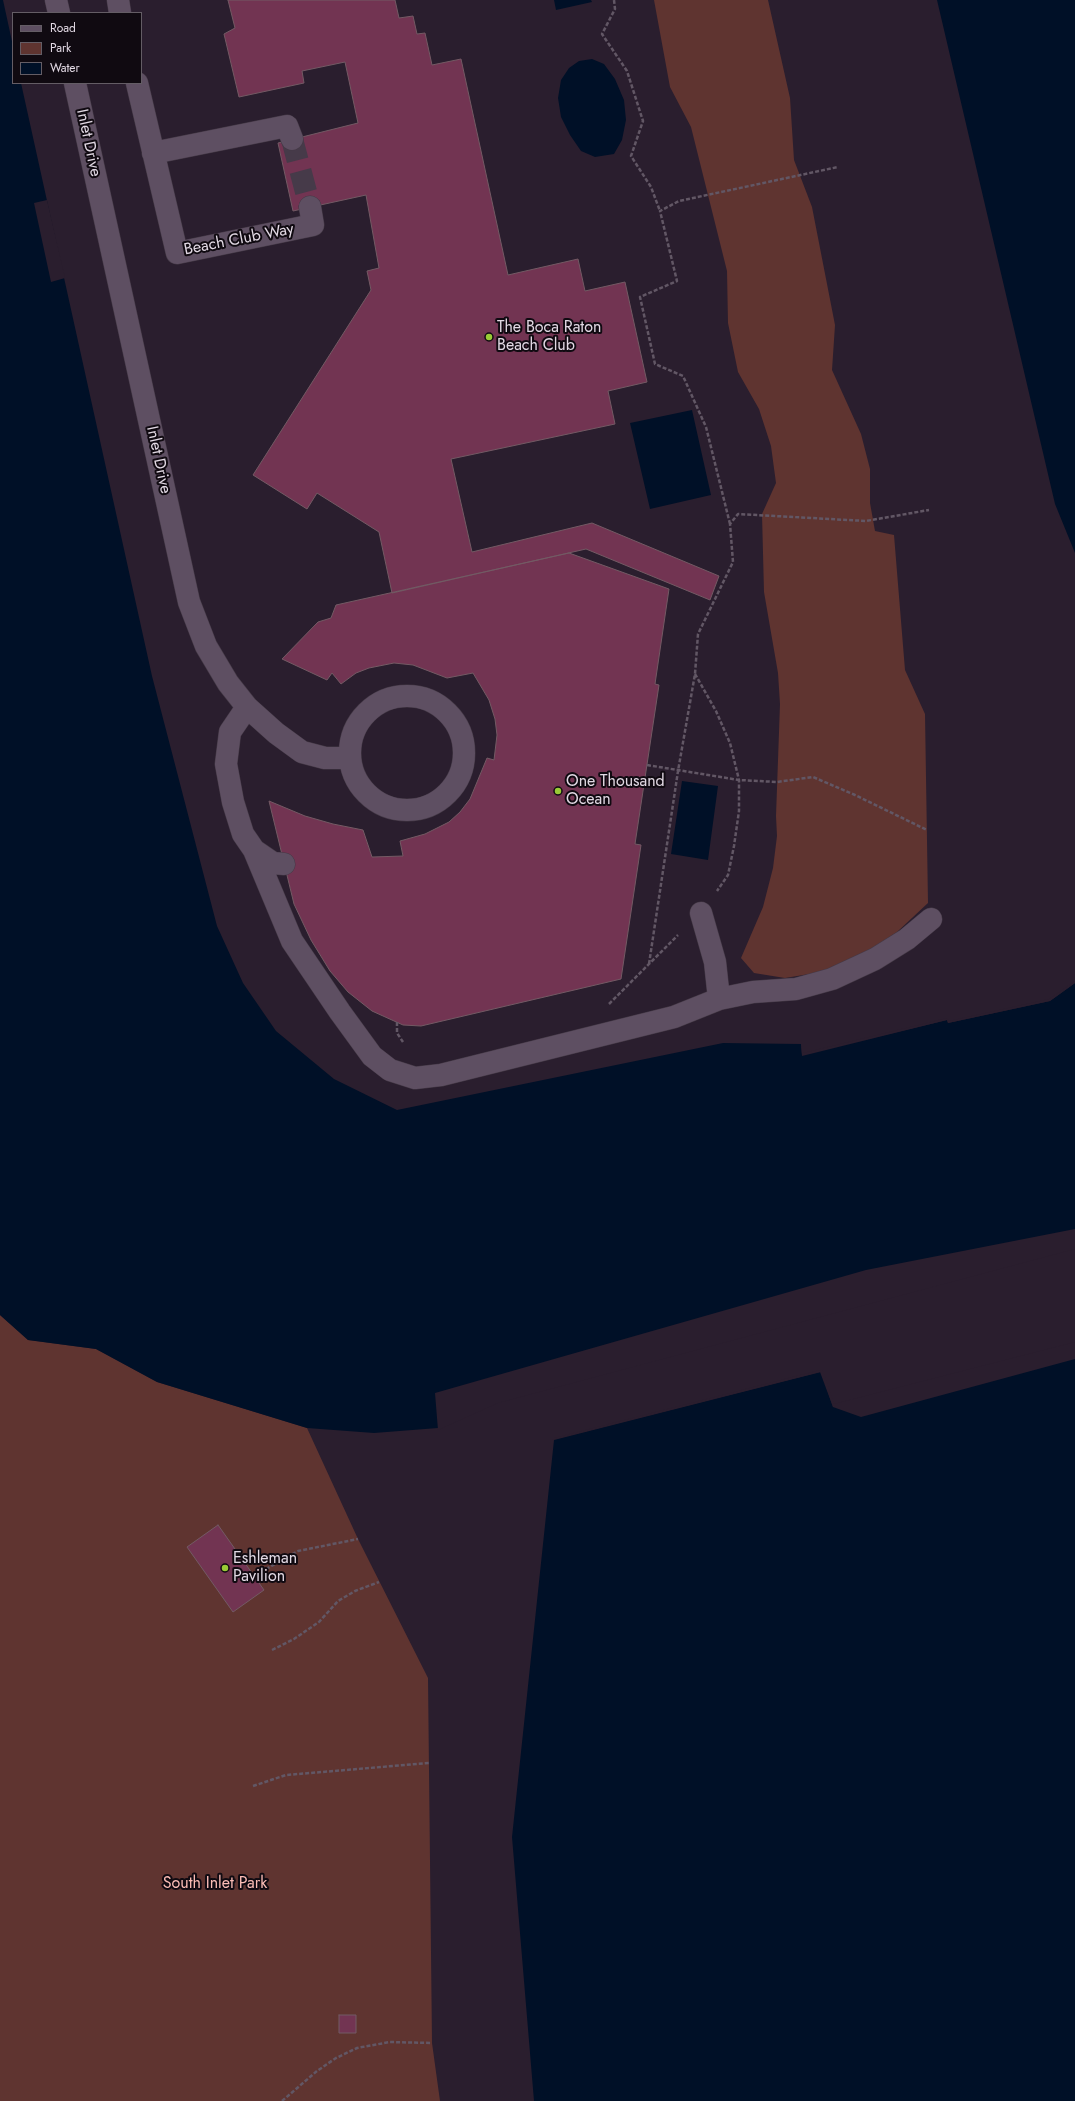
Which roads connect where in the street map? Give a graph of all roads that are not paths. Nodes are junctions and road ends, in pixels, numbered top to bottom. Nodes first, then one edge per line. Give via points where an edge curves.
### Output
1 (56, 0) edge
2 (118, 0) edge
3 (59, 12) edge
4 (120, 12) edge
5 (75, 84) edge
6 (137, 84) edge
7 (292, 139) tunnel mouth
8 (153, 153) junction
9 (310, 208) tunnel mouth
10 (248, 707) junction
11 (349, 758) junction
12 (254, 850) junction
13 (284, 864) dead end
14 (701, 913) road end
15 (931, 919) dead end
16 (719, 999) junction

1 - 3 lane
2 - 4 lane
5 - 10 lane, Inlet Drive via 189,602 206,646 228,683
6 - 8 lane, Beach Club Way
7 - 8 lane via 287,126
8 - 9 lane, Beach Club Way via 177,253 313,225
10 - 11 lane, Inlet Drive via 276,733 302,752 325,758
10 - 12 lane via 230,732 226,764 233,802 243,834
11 - 11 lane via 355,779 368,796 386,807 407,811 428,807 446,796 459,779 465,759 464,737 454,718 438,704 419,696 397,696 377,703 361,718 352,737
12 - 13 lane via 273,863
12 - 16 lane via 292,941 372,1056 390,1070 415,1078 441,1075 674,1017
14 - 16 lane via 715,962
15 - 16 lane via 907,939 875,959 832,979 796,989 753,992

